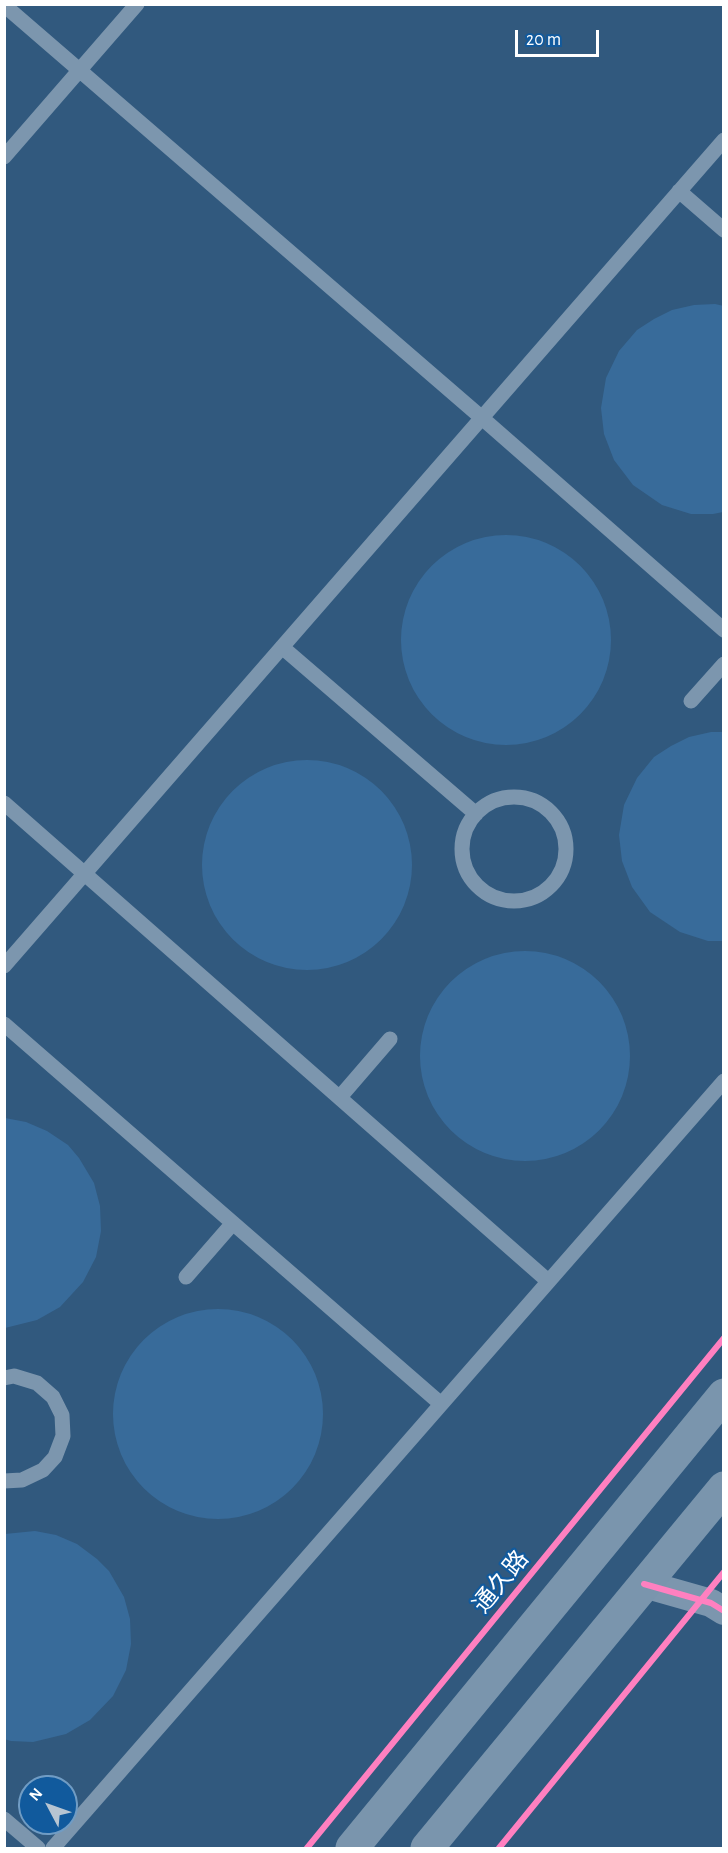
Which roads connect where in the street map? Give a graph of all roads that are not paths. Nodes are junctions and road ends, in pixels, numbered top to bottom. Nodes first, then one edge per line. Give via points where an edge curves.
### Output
1 (137, 4) edge
2 (4, 5) edge
3 (80, 70) junction
4 (723, 140) edge
5 (4, 157) edge
6 (679, 191) junction
7 (723, 230) edge
8 (482, 418) junction
9 (723, 630) edge
10 (282, 647) junction
11 (723, 664) edge
12 (691, 701) dead end
13 (4, 803) edge
14 (476, 814) junction
15 (86, 873) junction
16 (4, 966) edge
17 (4, 1024) edge
18 (390, 1039) dead end
19 (723, 1080) edge
20 (340, 1097) junction
21 (233, 1223) junction
22 (186, 1277) dead end
23 (548, 1281) junction
24 (4, 1378) edge
25 (723, 1395) edge
26 (441, 1404) junction
27 (4, 1481) edge
28 (723, 1488) edge
29 (644, 1584) junction
30 (723, 1611) edge
31 (4, 1819) edge
32 (38, 1848) edge
33 (53, 1848) edge
34 (352, 1848) edge
35 (427, 1848) edge

1 - 3 lane
2 - 3 lane
3 - 5 lane
3 - 8 lane
4 - 6 lane
6 - 7 lane
6 - 8 lane
8 - 9 lane
8 - 10 lane
10 - 14 lane
10 - 15 lane
11 - 12 lane
13 - 15 lane
14 - 14 lane via 493,801 518,796 540,803 557,818 565,836 566,856 559,877 546,891 525,900 506,901 487,894 469,876 462,856 464,834
15 - 16 lane
15 - 20 lane
17 - 21 lane
18 - 20 lane
19 - 23 lane
20 - 23 lane
21 - 22 lane
21 - 26 lane
23 - 26 lane
24 - 27 lane via 14,1376 37,1383 53,1397 62,1415 63,1436 55,1457 43,1470 22,1480
25 - 34 main road
26 - 33 lane
28 - 29 main road
29 - 30 street via 711,1603
29 - 35 main road
31 - 32 lane

